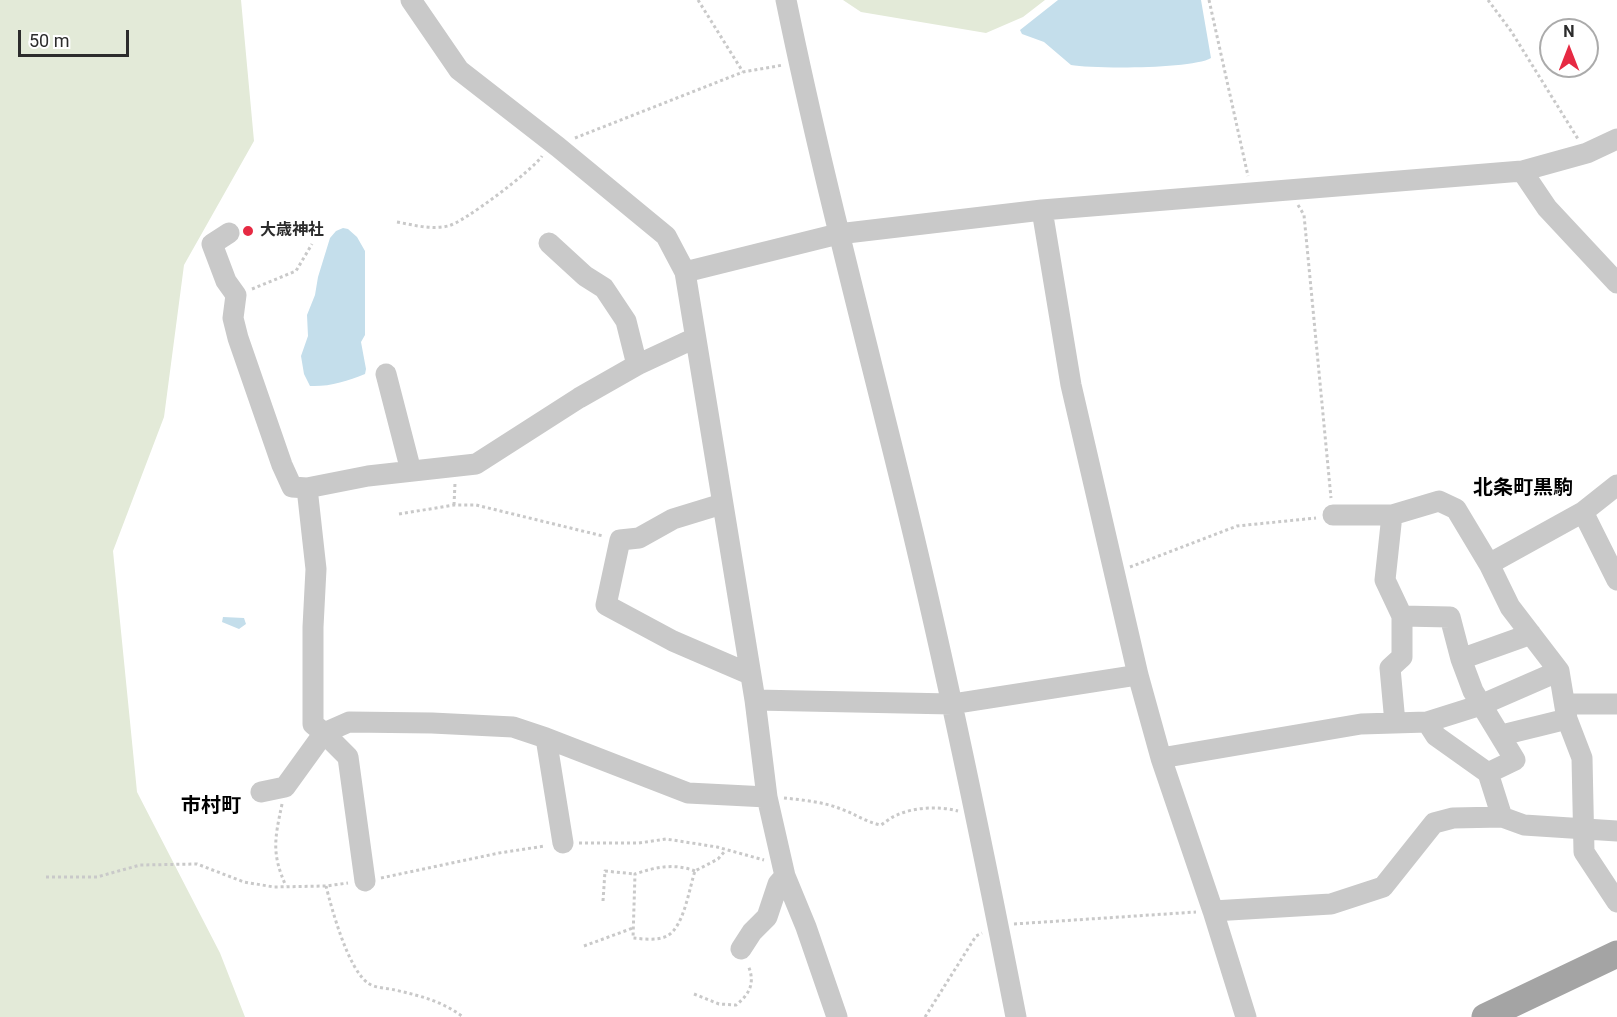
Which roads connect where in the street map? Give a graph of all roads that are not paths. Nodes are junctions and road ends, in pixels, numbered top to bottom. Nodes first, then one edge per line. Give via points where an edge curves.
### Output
1 (411, 0) edge
2 (786, 0) edge
3 (1617, 139) edge
4 (1522, 171) junction
5 (1042, 210) junction
6 (229, 233) dead end
7 (838, 234) junction
8 (549, 243) dead end
9 (685, 272) junction
10 (1617, 283) edge
11 (695, 338) junction
12 (638, 365) junction
13 (386, 374) dead end
14 (411, 471) junction
15 (1617, 485) edge
16 (307, 488) junction
17 (722, 504) junction
18 (1583, 512) junction
19 (1333, 514) road end
20 (1392, 515) junction
21 (1488, 564) junction
22 (1617, 580) edge
23 (1402, 616) junction
24 (1531, 634) junction
25 (1461, 659) junction
26 (750, 670) junction
27 (1559, 671) junction
28 (1138, 675) junction
29 (755, 700) junction
30 (952, 704) junction
31 (1481, 705) junction
32 (1616, 707) edge
33 (1567, 711) junction
34 (1427, 722) junction
35 (1395, 723) junction
36 (324, 733) junction
37 (1502, 735) junction
38 (546, 738) junction
39 (1161, 758) junction
40 (1488, 773) junction
41 (261, 792) dead end
42 (767, 797) junction
43 (1502, 817) junction
44 (1584, 829) junction
45 (1617, 831) edge
46 (562, 843) road end
47 (784, 868) junction
48 (365, 881) road end
49 (1617, 902) edge
50 (1213, 911) junction
51 (741, 949) road end
52 (1617, 954) edge
53 (837, 1017) edge
54 (1016, 1017) edge
55 (1246, 1017) edge
56 (1485, 1017) edge

1 - 9 street via 459,70 666,236
2 - 7 street
3 - 4 street via 1587,153
4 - 5 street
4 - 10 street via 1546,208
5 - 7 street
5 - 28 street via 1071,385
6 - 16 street via 213,244 226,281 236,295 233,318 238,338 292,487
7 - 9 street
7 - 30 street via 901,481
8 - 12 street via 604,288 626,321
9 - 11 street
11 - 12 street
11 - 17 street
12 - 14 street via 476,464
13 - 14 street
14 - 16 street
15 - 18 street
16 - 36 street via 316,569 313,724
17 - 26 street
17 - 26 street via 673,519 639,538 620,540 606,605 673,641 745,672
18 - 21 street
18 - 22 street
19 - 20 street
20 - 21 street via 1439,501 1456,509
20 - 23 street via 1385,580
21 - 24 street via 1510,607
23 - 25 street via 1450,617
23 - 35 street via 1402,657 1390,669
24 - 25 street
24 - 27 street
25 - 31 street
26 - 29 street
27 - 31 street
27 - 33 street
28 - 30 street
28 - 39 street
29 - 30 street
29 - 42 street
30 - 54 street
31 - 34 street
31 - 37 street
32 - 33 street
33 - 37 street
33 - 44 street via 1582,758
34 - 35 street
34 - 40 street via 1436,736
35 - 39 street via 1360,724
36 - 38 street via 349,722 432,723 513,727
36 - 41 street via 285,787
36 - 48 street via 348,757
37 - 40 street via 1515,760
38 - 42 street via 688,793
38 - 46 street
39 - 50 street
40 - 43 street
42 - 47 street
43 - 44 street via 1524,825
43 - 50 street via 1434,823 1383,888 1330,904
44 - 45 street
44 - 49 street via 1584,852
47 - 51 street via 767,917
47 - 53 street
50 - 55 street
52 - 56 main road

